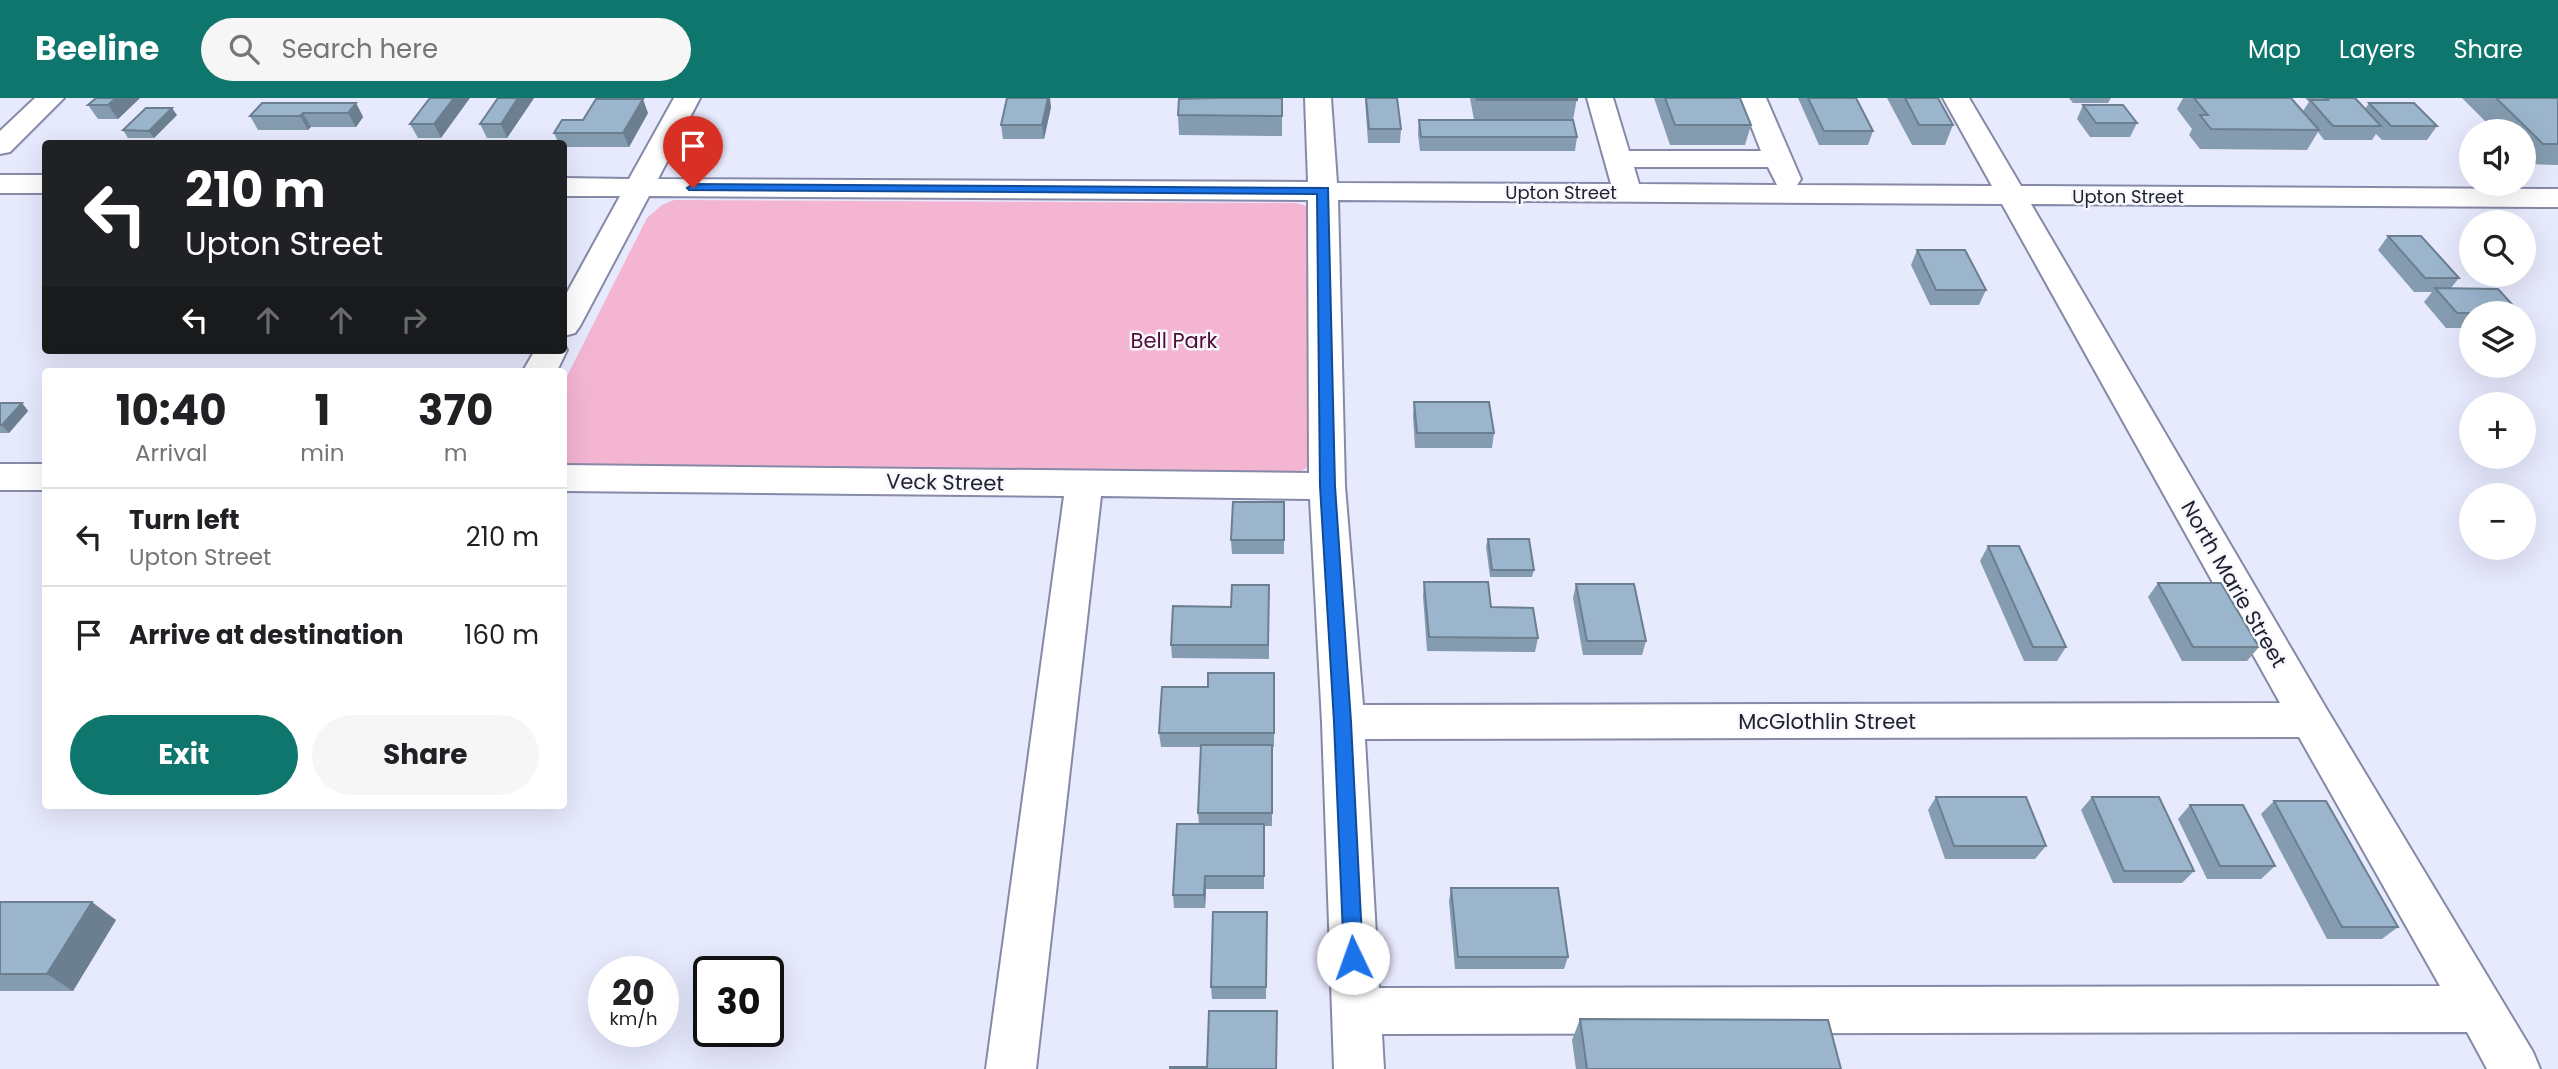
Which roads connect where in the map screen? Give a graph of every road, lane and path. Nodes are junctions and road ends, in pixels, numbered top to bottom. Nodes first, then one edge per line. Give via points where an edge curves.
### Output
1 (51, 98) edge
2 (687, 98) edge
3 (1318, 98) edge
4 (1600, 98) edge
5 (1753, 98) edge
6 (1956, 98) edge
7 (0, 146) edge
8 (1618, 159) junction
9 (1778, 159) junction
10 (0, 184) edge
11 (42, 184) edge
12 (567, 187) edge
13 (638, 187) junction
14 (1323, 190) junction
15 (1627, 192) junction
16 (1794, 194) junction
17 (2012, 195) junction
18 (2558, 198) edge
19 (567, 320) edge
20 (42, 477) edge
21 (0, 478) edge
22 (567, 478) edge
23 (1084, 484) junction
24 (1327, 486) junction
25 (2311, 720) junction
26 (1343, 722) junction
27 (2480, 1009) junction
28 (1356, 1011) junction
29 (1010, 1069) edge
30 (1359, 1069) edge
31 (2515, 1069) edge

1 - 7 street
2 - 13 street
3 - 14 street
4 - 8 street
5 - 9 street
6 - 17 street, North Marie Street
8 - 9 street
8 - 15 street
9 - 16 street
10 - 11 street
12 - 13 street, Upton Street
13 - 14 street, Upton Street
13 - 19 street
14 - 15 street, Upton Street
14 - 24 street
15 - 16 street, Upton Street
16 - 17 street, Upton Street
17 - 18 street, Upton Street
17 - 25 street, North Marie Street
20 - 21 street
22 - 23 street, Veck Street
23 - 24 street, Veck Street
23 - 29 street
24 - 26 street
25 - 26 street, McGlothlin Street
25 - 27 street, North Marie Street
26 - 28 street
27 - 28 street
27 - 31 street, North Marie Street
28 - 30 street

